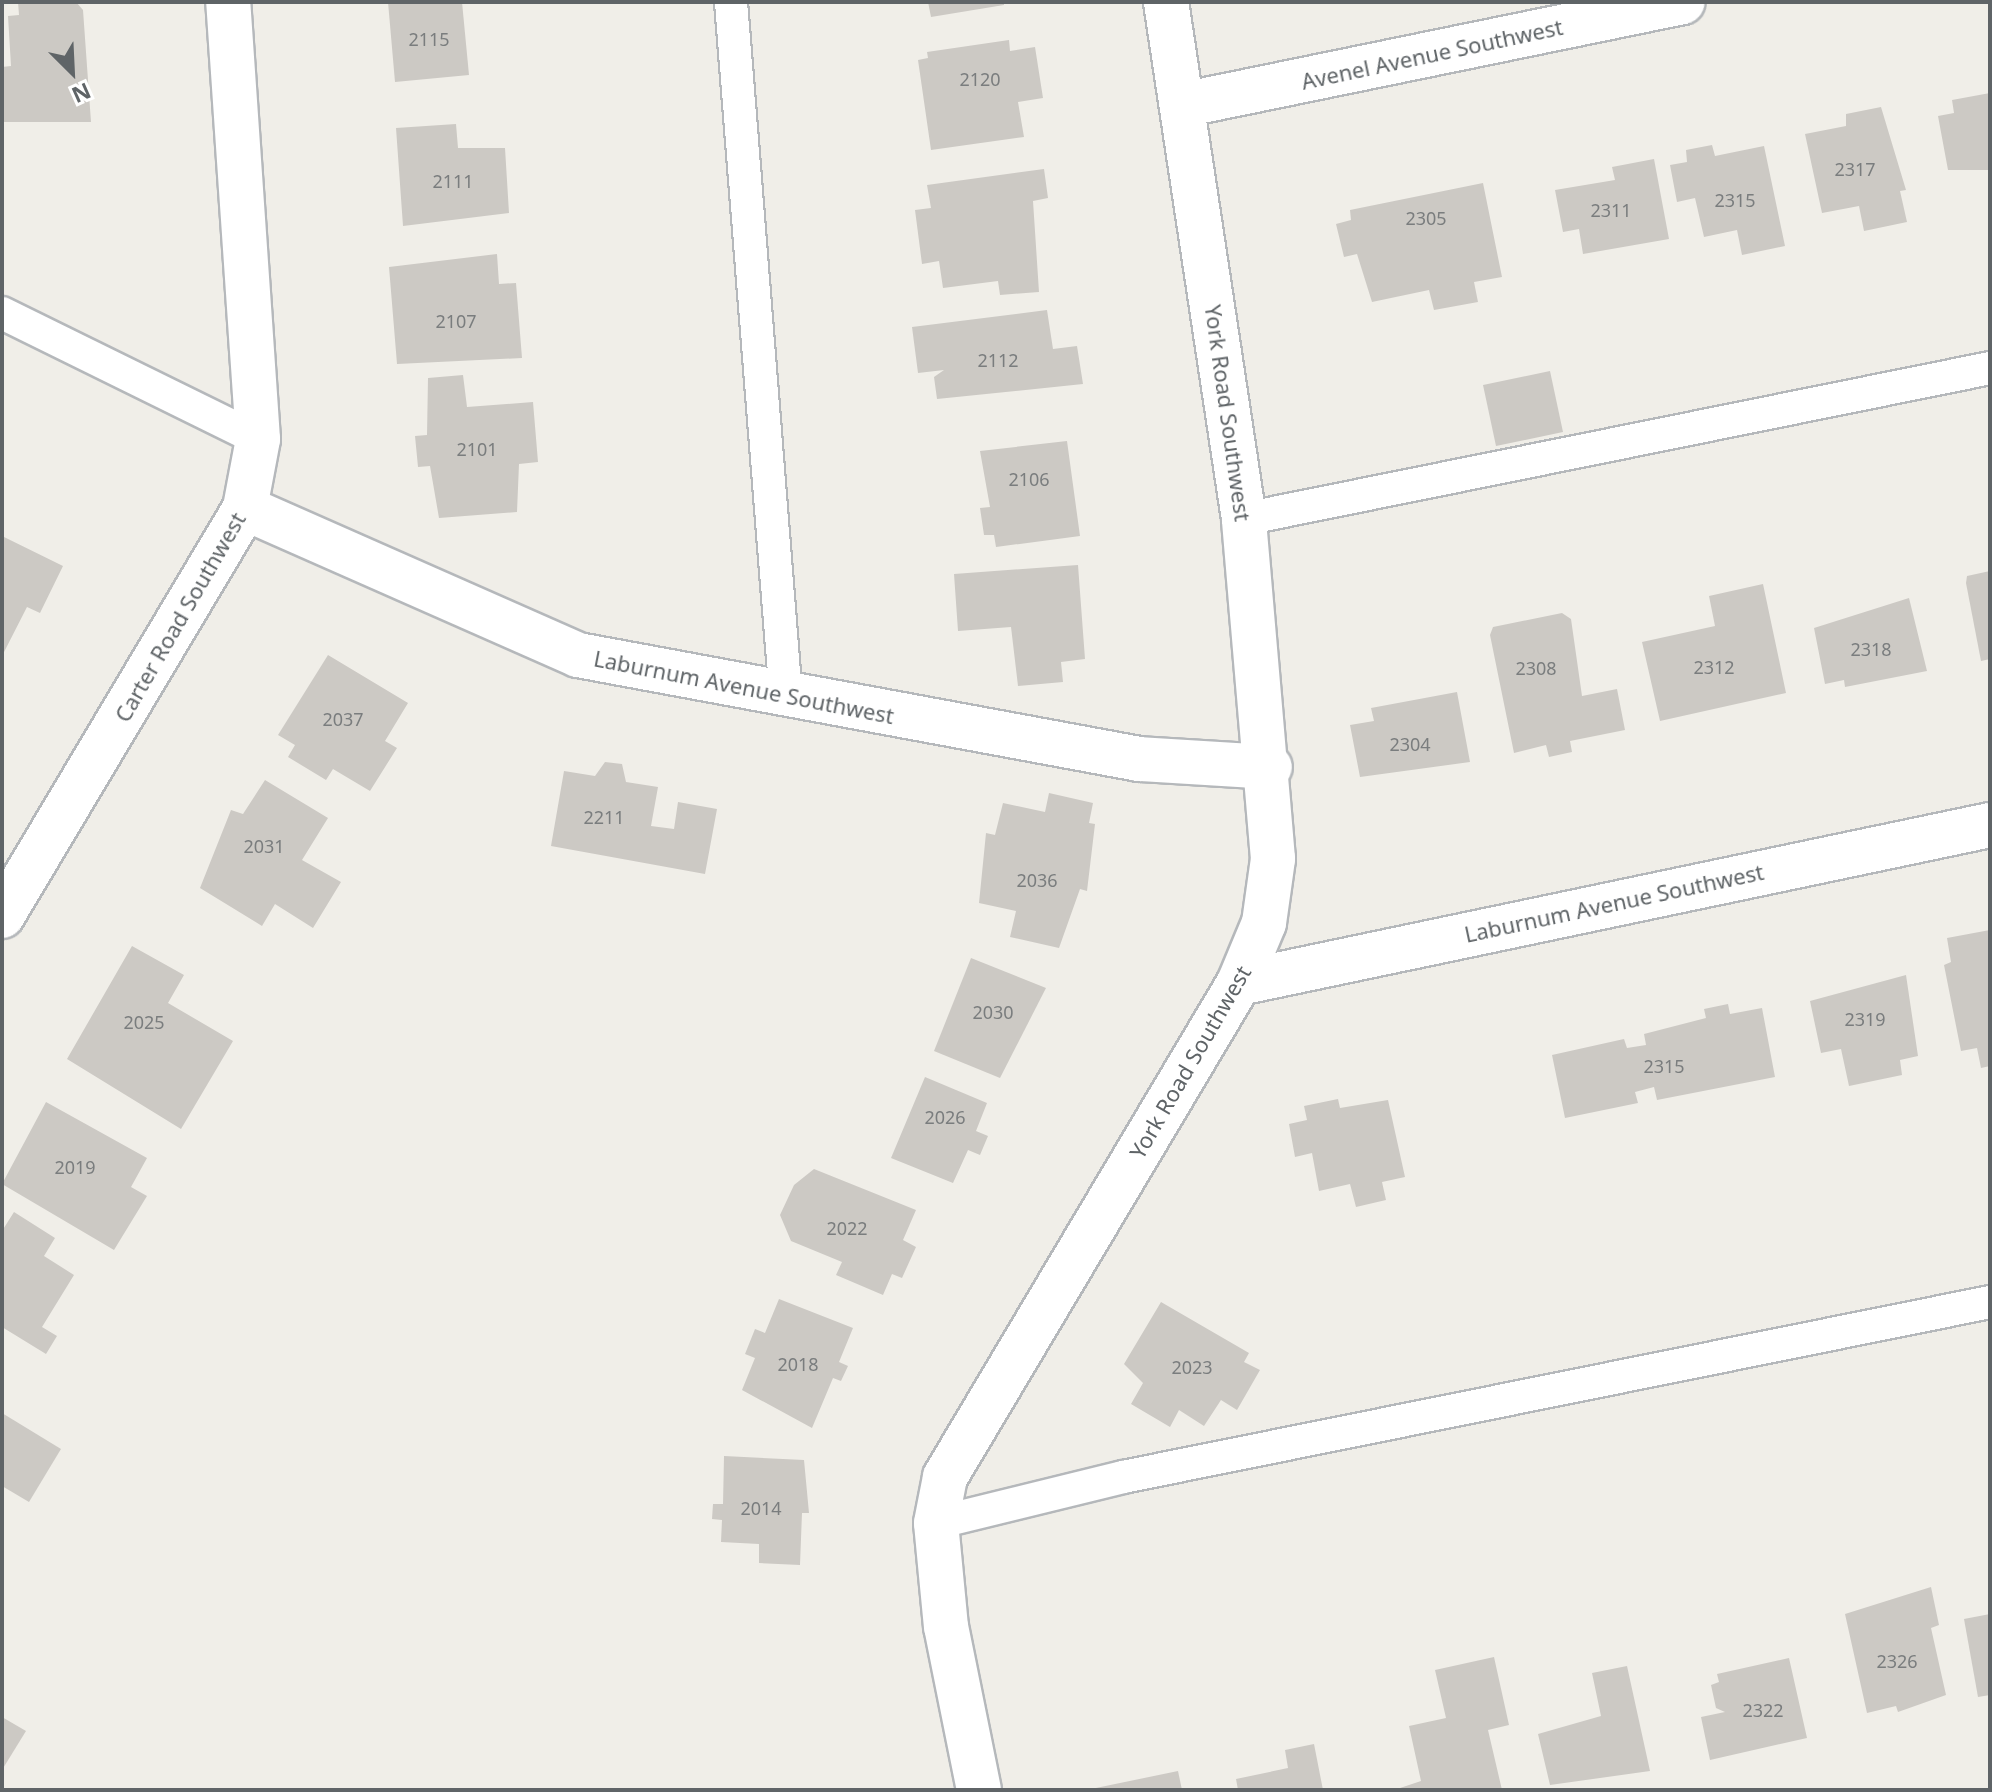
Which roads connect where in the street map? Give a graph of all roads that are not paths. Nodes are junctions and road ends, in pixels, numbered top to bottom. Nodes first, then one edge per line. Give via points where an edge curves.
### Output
1 (228, 2) edge
2 (731, 2) edge
3 (1166, 2) edge
4 (1683, 2) edge
5 (1182, 105) junction
6 (2, 313) edge
7 (1990, 368) edge
8 (258, 439) junction
9 (245, 508) junction
10 (1244, 519) junction
11 (786, 697) junction
12 (1270, 767) junction
13 (1990, 825) edge
14 (14, 871) edge
15 (2, 916) edge
16 (1239, 983) junction
17 (1990, 1302) edge
18 (936, 1523) junction
19 (979, 1790) edge

1 - 8 street, Carter Road Southwest
2 - 11 lane
3 - 5 street, York Road Southwest
4 - 5 street, Avenel Avenue Southwest
5 - 10 street, York Road Southwest
6 - 8 lane
7 - 10 lane
8 - 9 street, Carter Road Southwest
9 - 11 street, Laburnum Avenue Southwest via 578,655
9 - 14 street, Carter Road Southwest
10 - 12 street, York Road Southwest
11 - 12 street, Laburnum Avenue Southwest via 1139,759
12 - 16 street, York Road Southwest via 1273,859 1264,923
13 - 16 street, Laburnum Avenue Southwest
14 - 15 street, Carter Road Southwest
16 - 18 street, York Road Southwest via 945,1477
17 - 18 lane via 1123,1477
18 - 19 street, York Road Southwest via 946,1627

